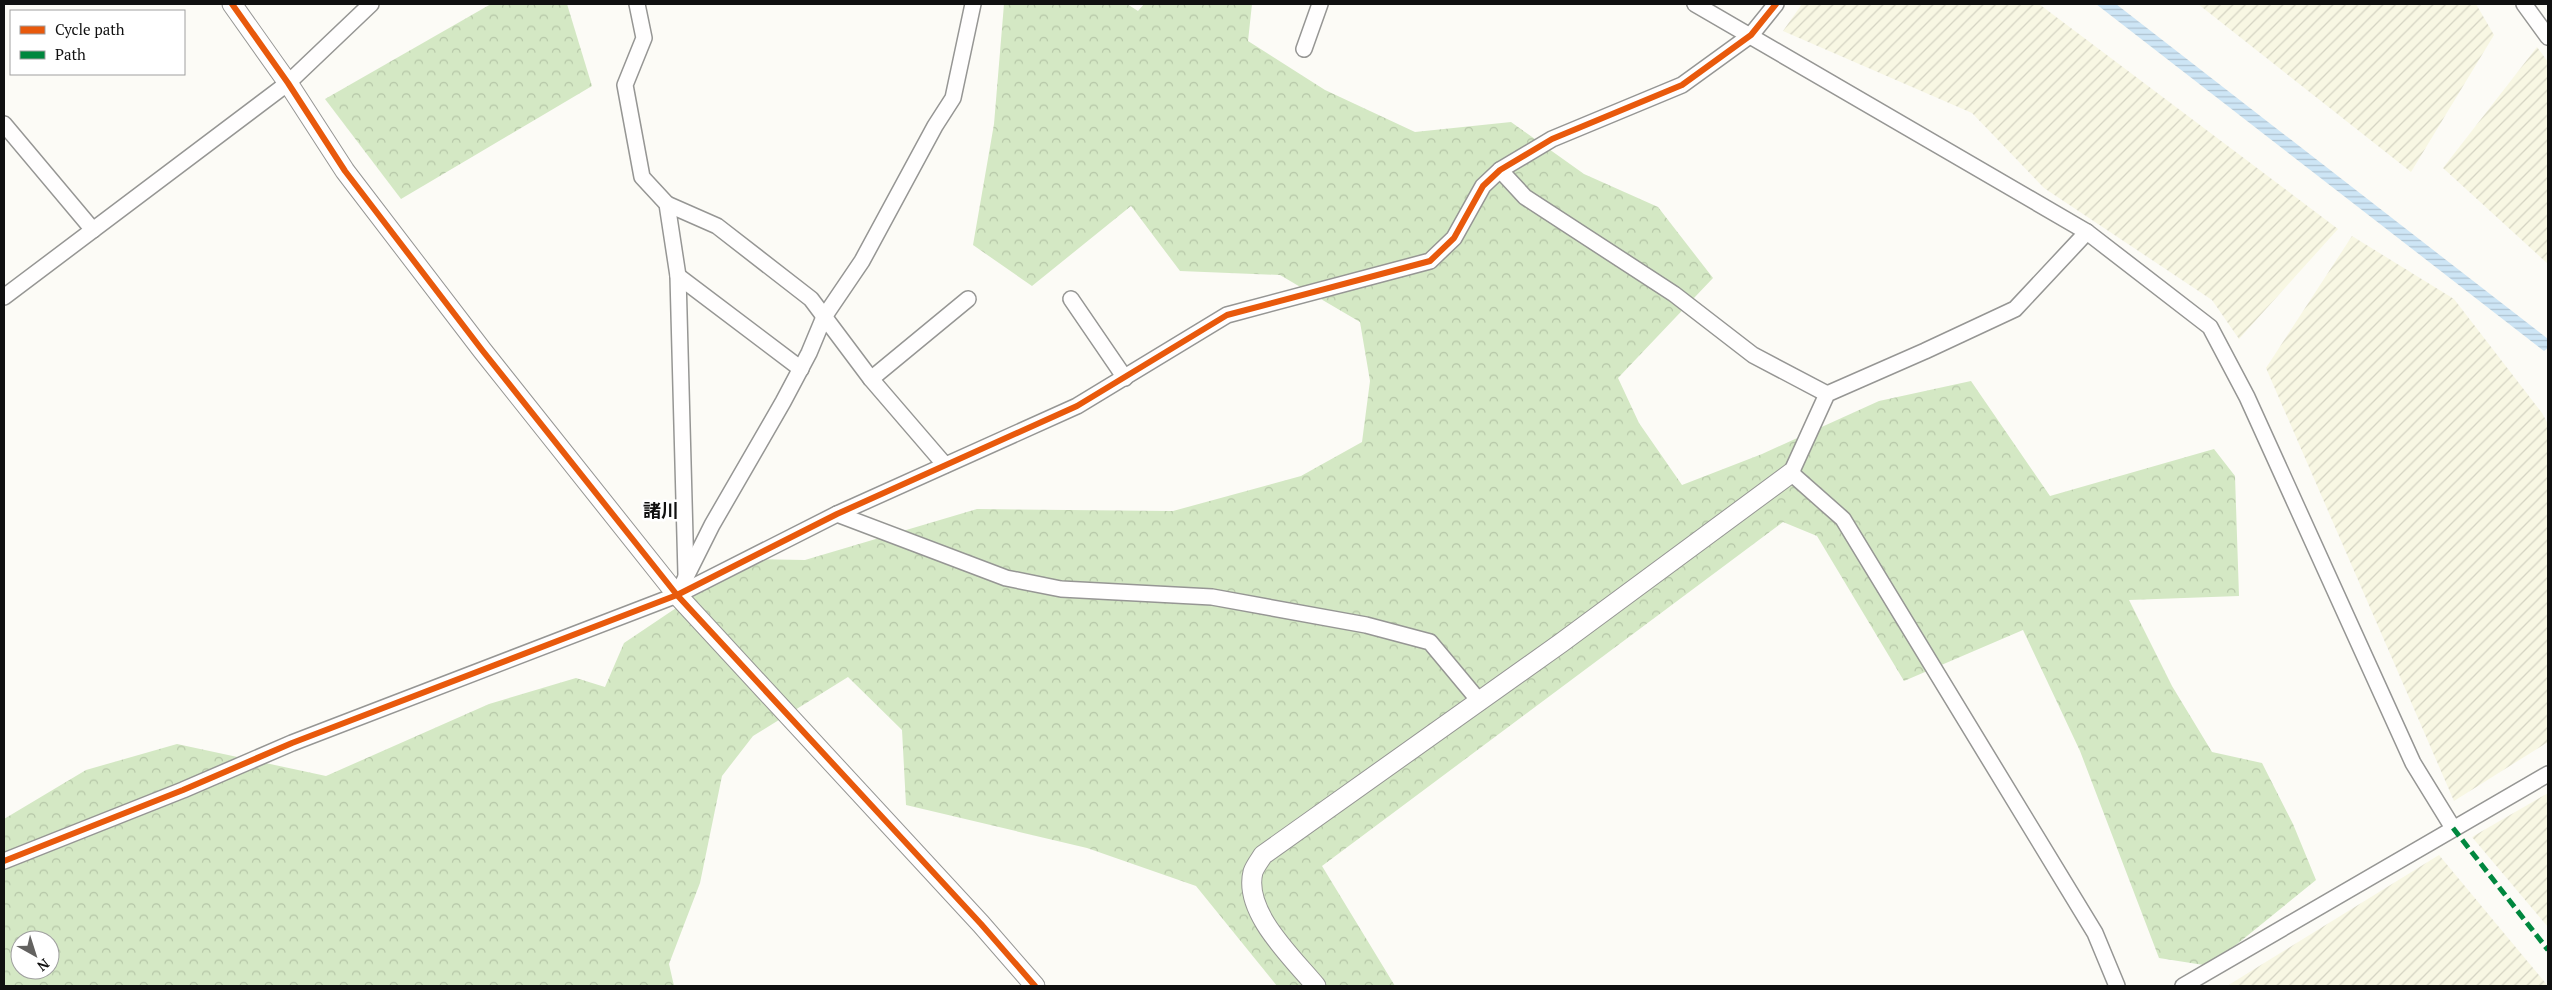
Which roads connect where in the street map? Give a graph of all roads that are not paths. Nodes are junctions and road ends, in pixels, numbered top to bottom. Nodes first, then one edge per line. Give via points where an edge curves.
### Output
1 (232, 4) edge
2 (371, 4) edge
3 (637, 4) edge
4 (973, 4) edge
5 (1320, 4) edge
6 (1695, 4) edge
7 (1776, 4) edge
8 (2524, 4) edge
9 (1751, 35) junction
10 (2548, 37) edge
11 (1304, 49) dead end
12 (288, 83) junction
13 (4, 124) edge
14 (1500, 170) junction
15 (667, 204) junction
16 (93, 230) junction
17 (2087, 232) junction
18 (678, 276) junction
19 (4, 298) edge
20 (968, 299) dead end
21 (1071, 299) dead end
22 (824, 317) junction
23 (801, 369) junction
24 (1125, 378) junction
25 (871, 379) junction
26 (1827, 394) junction
27 (945, 465) junction
28 (1791, 473) junction
29 (837, 514) junction
30 (686, 576) junction
31 (677, 595) junction
32 (1480, 702) junction
33 (2548, 774) edge
34 (2453, 828) junction
35 (4, 861) edge
36 (1035, 986) edge
37 (1316, 986) edge
38 (2117, 986) edge
39 (2183, 986) edge

1 - 12 street
2 - 12 street
3 - 15 street via 644,38 625,85 642,177
4 - 22 street via 953,98 862,261
5 - 11 street
6 - 9 street
7 - 9 street
8 - 10 street
9 - 14 street via 1682,85 1552,139
9 - 17 street
12 - 16 street
12 - 31 street via 345,171
13 - 16 street
14 - 24 street via 1483,186 1454,238 1430,260 1227,315
14 - 26 street via 1524,197 1674,294 1754,355
15 - 18 street
15 - 22 street via 717,226 811,299
16 - 19 street
17 - 26 street via 2015,308 1925,352
17 - 34 street via 2210,327 2247,397 2413,763
18 - 23 street
18 - 30 street
20 - 25 street
21 - 24 street
22 - 23 street
22 - 25 street
23 - 30 street
24 - 27 street via 1077,406
25 - 27 street
26 - 28 street
27 - 29 street
28 - 32 street
28 - 38 street via 1843,519 2095,933
29 - 31 street
29 - 32 street via 1006,578 1061,589 1212,597 1366,625 1430,642
30 - 31 street
31 - 35 street via 292,743
31 - 36 street
32 - 37 street via 1263,855 1253,872 1253,901 1265,923
33 - 34 street
34 - 39 street

